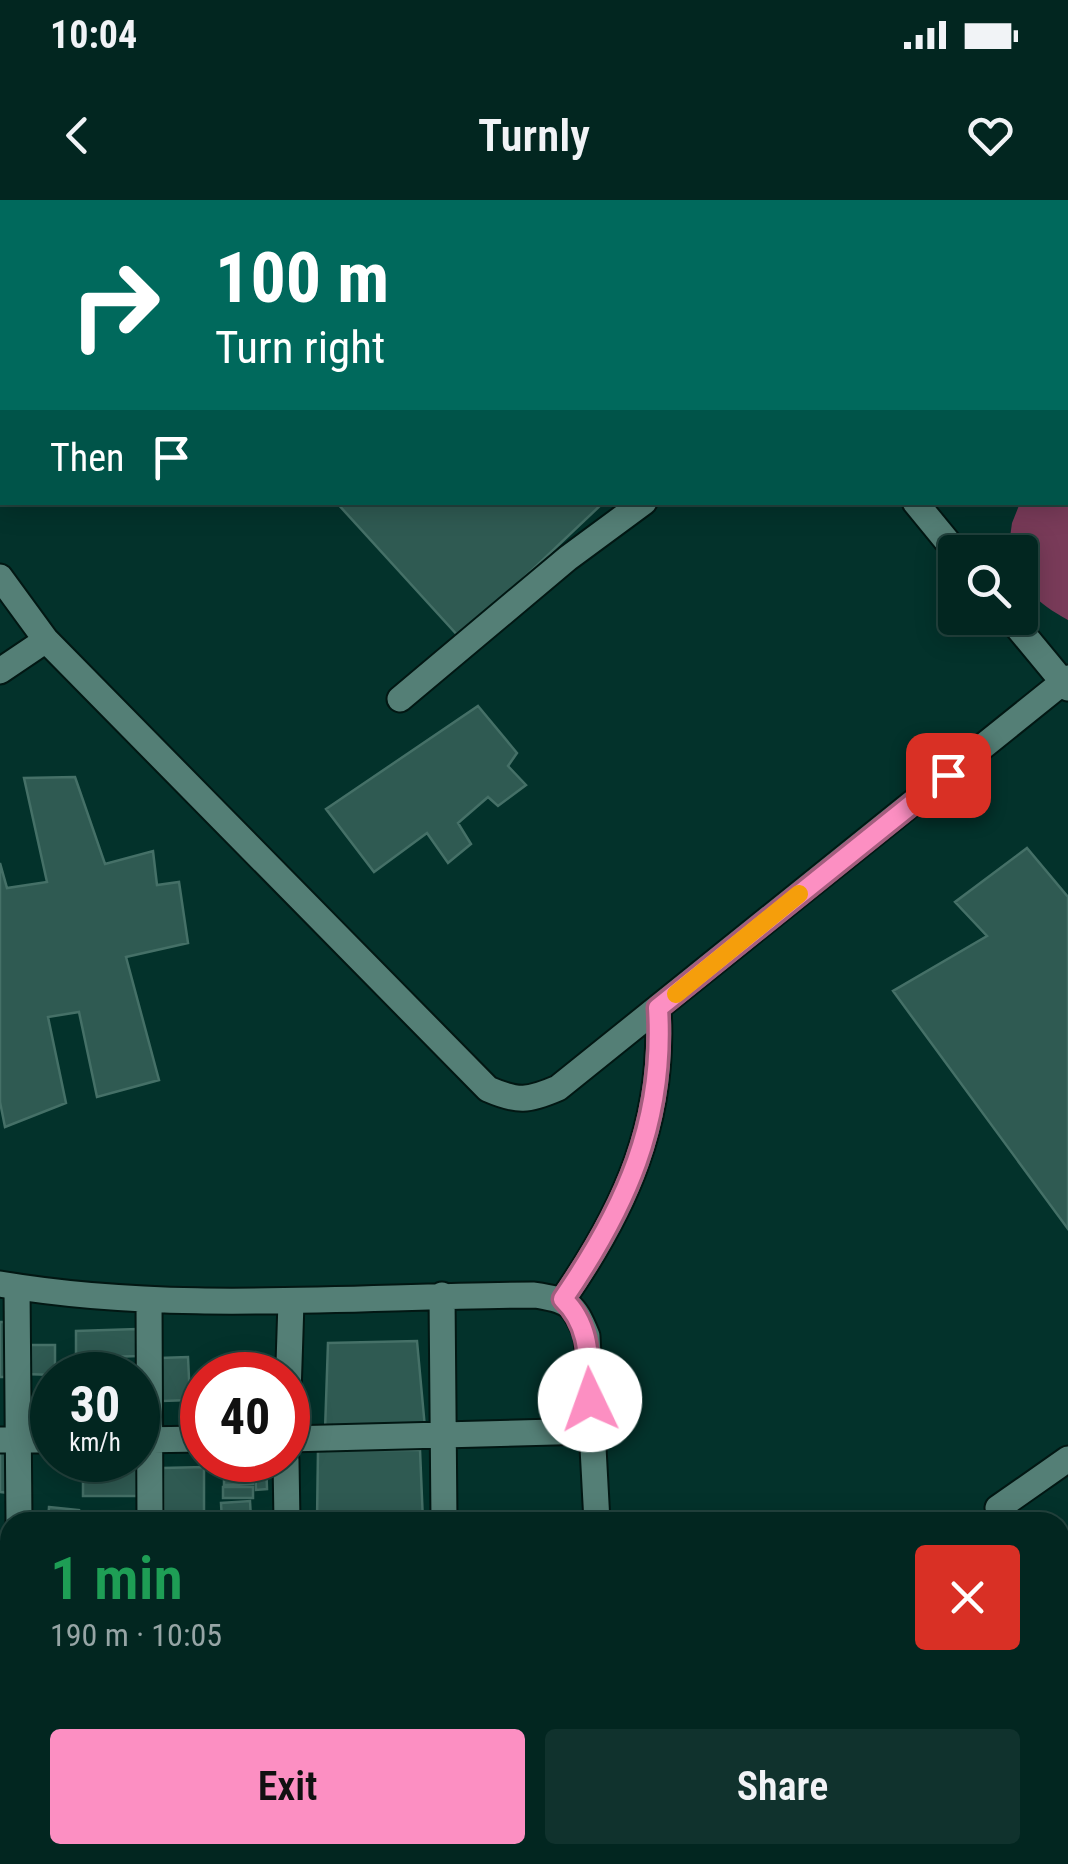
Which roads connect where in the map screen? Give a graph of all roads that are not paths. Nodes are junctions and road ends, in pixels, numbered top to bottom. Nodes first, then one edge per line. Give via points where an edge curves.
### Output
1 (640, 505) edge
2 (917, 505) edge
3 (942, 535) edge
4 (0, 577) edge
5 (1025, 635) edge
6 (46, 640) junction
7 (0, 672) edge
8 (1066, 683) edge
9 (400, 699) dead end
10 (658, 1008) junction
11 (9, 1285) edge
12 (442, 1296) junction
13 (563, 1299) junction
14 (150, 1301) junction
15 (291, 1302) junction
16 (147, 1352) edge
17 (289, 1352) edge
18 (592, 1431) junction
19 (443, 1435) junction
20 (310, 1438) edge
21 (9, 1440) edge
22 (1068, 1458) edge
23 (147, 1482) edge
24 (286, 1482) edge
25 (998, 1508) dead end
26 (18, 1512) edge
27 (149, 1512) edge
28 (287, 1512) edge
29 (444, 1512) edge
30 (596, 1512) edge

1 - 9 street
2 - 3 street
4 - 6 street
5 - 8 street
6 - 7 street
6 - 10 street via 488,1088 512,1100 558,1088
8 - 10 street
10 - 13 street via 657,1090 645,1141 601,1244
11 - 14 street
11 - 21 street
12 - 13 street
12 - 15 street
12 - 19 street
13 - 18 street via 587,1336
14 - 15 street
14 - 16 street
15 - 17 street
18 - 19 street
18 - 30 street
19 - 20 street
19 - 29 street
21 - 26 street
22 - 25 street
23 - 27 street
24 - 28 street

